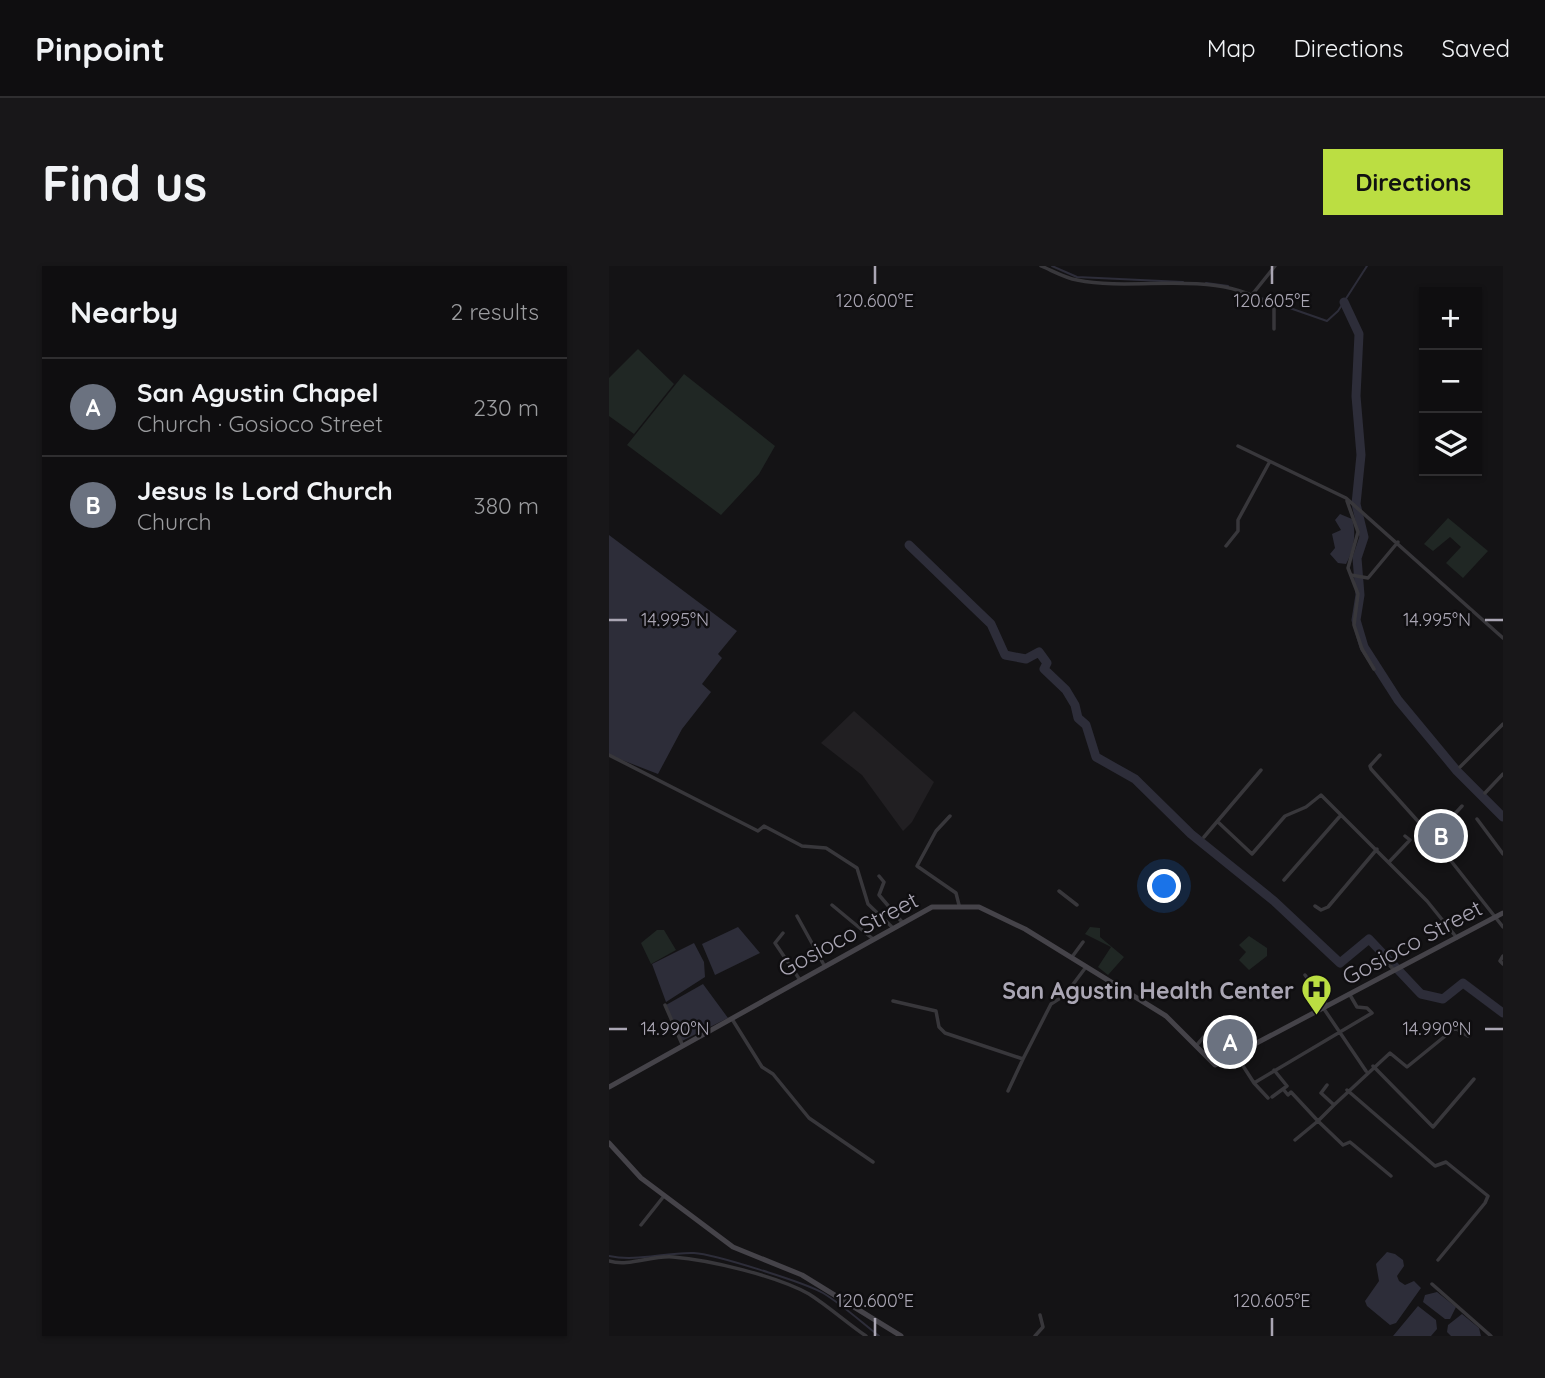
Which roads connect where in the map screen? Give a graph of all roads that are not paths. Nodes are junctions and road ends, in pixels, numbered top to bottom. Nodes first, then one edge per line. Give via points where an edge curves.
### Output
1 (1041, 266) edge
2 (1275, 266) edge
3 (1251, 296) junction
4 (1274, 329) dead end
5 (1238, 446) dead end
6 (1269, 463) junction
7 (1349, 502) junction
8 (1398, 542) junction
9 (1226, 546) dead end
10 (1349, 574) junction
11 (1503, 638) edge
12 (1374, 669) dead end
13 (1503, 724) edge
14 (1498, 729) junction
15 (1503, 734) edge
16 (609, 755) edge
17 (1380, 755) dead end
18 (1460, 767) dead end
19 (1261, 770) dead end
20 (1503, 774) edge
21 (1485, 793) dead end
22 (1462, 806) dead end
23 (1341, 815) junction
24 (950, 816) dead end
25 (1477, 820) dead end
26 (1218, 822) junction
27 (1447, 824) junction
28 (1405, 836) dead end
29 (1204, 837) dead end
30 (1433, 838) junction
31 (1456, 838) dead end
32 (1377, 849) junction
33 (1503, 854) edge
34 (1389, 861) junction
35 (879, 876) dead end
36 (1284, 880) dead end
37 (1059, 891) dead end
38 (832, 905) dead end
39 (959, 905) junction
40 (1077, 905) dead end
41 (1315, 906) dead end
42 (1503, 913) edge
43 (797, 916) dead end
44 (1496, 917) junction
45 (902, 922) junction
46 (892, 927) junction
47 (1503, 927) edge
48 (783, 933) dead end
49 (1457, 938) junction
50 (873, 939) junction
51 (1083, 942) dead end
52 (1381, 956) dead end
53 (1503, 956) edge
54 (1072, 957) junction
55 (1503, 964) edge
56 (824, 965) junction
57 (1088, 966) junction
58 (1397, 971) junction
59 (1305, 975) dead end
60 (800, 980) junction
61 (1350, 995) junction
62 (893, 1001) dead end
63 (665, 1005) dead end
64 (1326, 1008) junction
65 (731, 1017) junction
66 (1214, 1025) dead end
67 (1245, 1025) dead end
68 (1339, 1035) junction
69 (1468, 1036) dead end
70 (682, 1044) junction
71 (1196, 1046) junction
72 (1244, 1051) junction
73 (1236, 1055) junction
74 (1023, 1059) junction
75 (1373, 1066) junction
76 (1274, 1070) junction
77 (1366, 1071) junction
78 (1474, 1079) dead end
79 (1254, 1083) junction
80 (1327, 1085) dead end
81 (609, 1087) edge
82 (1283, 1089) junction
83 (1347, 1090) junction
84 (1008, 1091) dead end
85 (1334, 1105) junction
86 (1318, 1121) junction
87 (1295, 1140) dead end
88 (609, 1143) edge
89 (873, 1161) dead end
90 (1391, 1176) dead end
91 (664, 1196) junction
92 (641, 1225) dead end
93 (1439, 1260) dead end
94 (609, 1261) edge
95 (1432, 1284) dead end
96 (1040, 1315) dead end
97 (866, 1336) edge
98 (900, 1336) edge
99 (1035, 1336) edge
100 (1491, 1336) edge

1 - 3 street via 1078,281 1211,285
2 - 3 street
3 - 4 street via 1274,308
5 - 6 street
6 - 7 street
6 - 9 street via 1238,520 1238,531
7 - 8 street
7 - 10 street via 1357,532
8 - 10 street via 1368,578
8 - 11 street
10 - 12 street via 1358,594 1356,631
13 - 14 street
14 - 15 street
14 - 18 street
16 - 46 street via 758,831 764,827 802,846 826,848 857,867 868,904
17 - 30 street via 1371,769
19 - 26 street
20 - 21 street
22 - 27 street
23 - 26 street via 1321,795 1316,797 1285,816 1252,854
23 - 32 street
23 - 36 street
24 - 39 street via 917,866 957,893
25 - 33 street
26 - 29 street
27 - 30 street
27 - 31 street
28 - 34 street via 1410,840
30 - 44 street
32 - 34 street
32 - 41 street via 1328,907 1321,910
34 - 49 street
35 - 45 street via 884,882 879,895
37 - 40 street
38 - 50 street
39 - 45 street, Gosioco Street via 932,908
39 - 54 street, Gosioco Street via 996,913
42 - 44 street, Gosioco Street
43 - 56 street
44 - 47 street
44 - 49 street, Gosioco Street
45 - 46 street, Gosioco Street
46 - 50 street, Gosioco Street
48 - 60 street via 775,943
49 - 58 street, Gosioco Street
50 - 56 street, Gosioco Street
51 - 54 street
52 - 58 street
53 - 55 street
54 - 57 street, Gosioco Street
56 - 60 street, Gosioco Street
57 - 71 street, Gosioco Street via 1166,1016
57 - 74 street via 1065,995 1051,1004
58 - 61 street, Gosioco Street
59 - 64 street
60 - 65 street, Gosioco Street
61 - 64 street, Gosioco Street
61 - 68 street via 1357,1007 1372,1013
62 - 74 street via 936,1011 945,1033
63 - 70 street
64 - 68 street
64 - 72 street, Gosioco Street
65 - 70 street, Gosioco Street
65 - 89 street via 762,1067 809,1118
66 - 71 street
67 - 72 street via 1231,1034
68 - 76 street
68 - 77 street
69 - 75 street via 1455,1028 1409,1067 1389,1053
70 - 81 street, Gosioco Street
71 - 73 street, Gosioco Street via 1215,1065
72 - 73 street, Gosioco Street
73 - 79 street
74 - 84 street
75 - 77 street
75 - 78 street via 1433,1127
76 - 79 street
76 - 82 street via 1287,1086
77 - 83 street
79 - 82 street via 1270,1097
80 - 85 street via 1321,1093
82 - 86 street
83 - 85 street
83 - 93 street via 1435,1166 1446,1162 1487,1196
85 - 86 street
86 - 87 street
86 - 90 street via 1342,1144 1349,1142
88 - 91 street
91 - 92 street
91 - 98 street via 733,1247 823,1286
94 - 97 street via 661,1256 698,1259 781,1281 810,1295
95 - 100 street
96 - 99 street via 1043,1327

